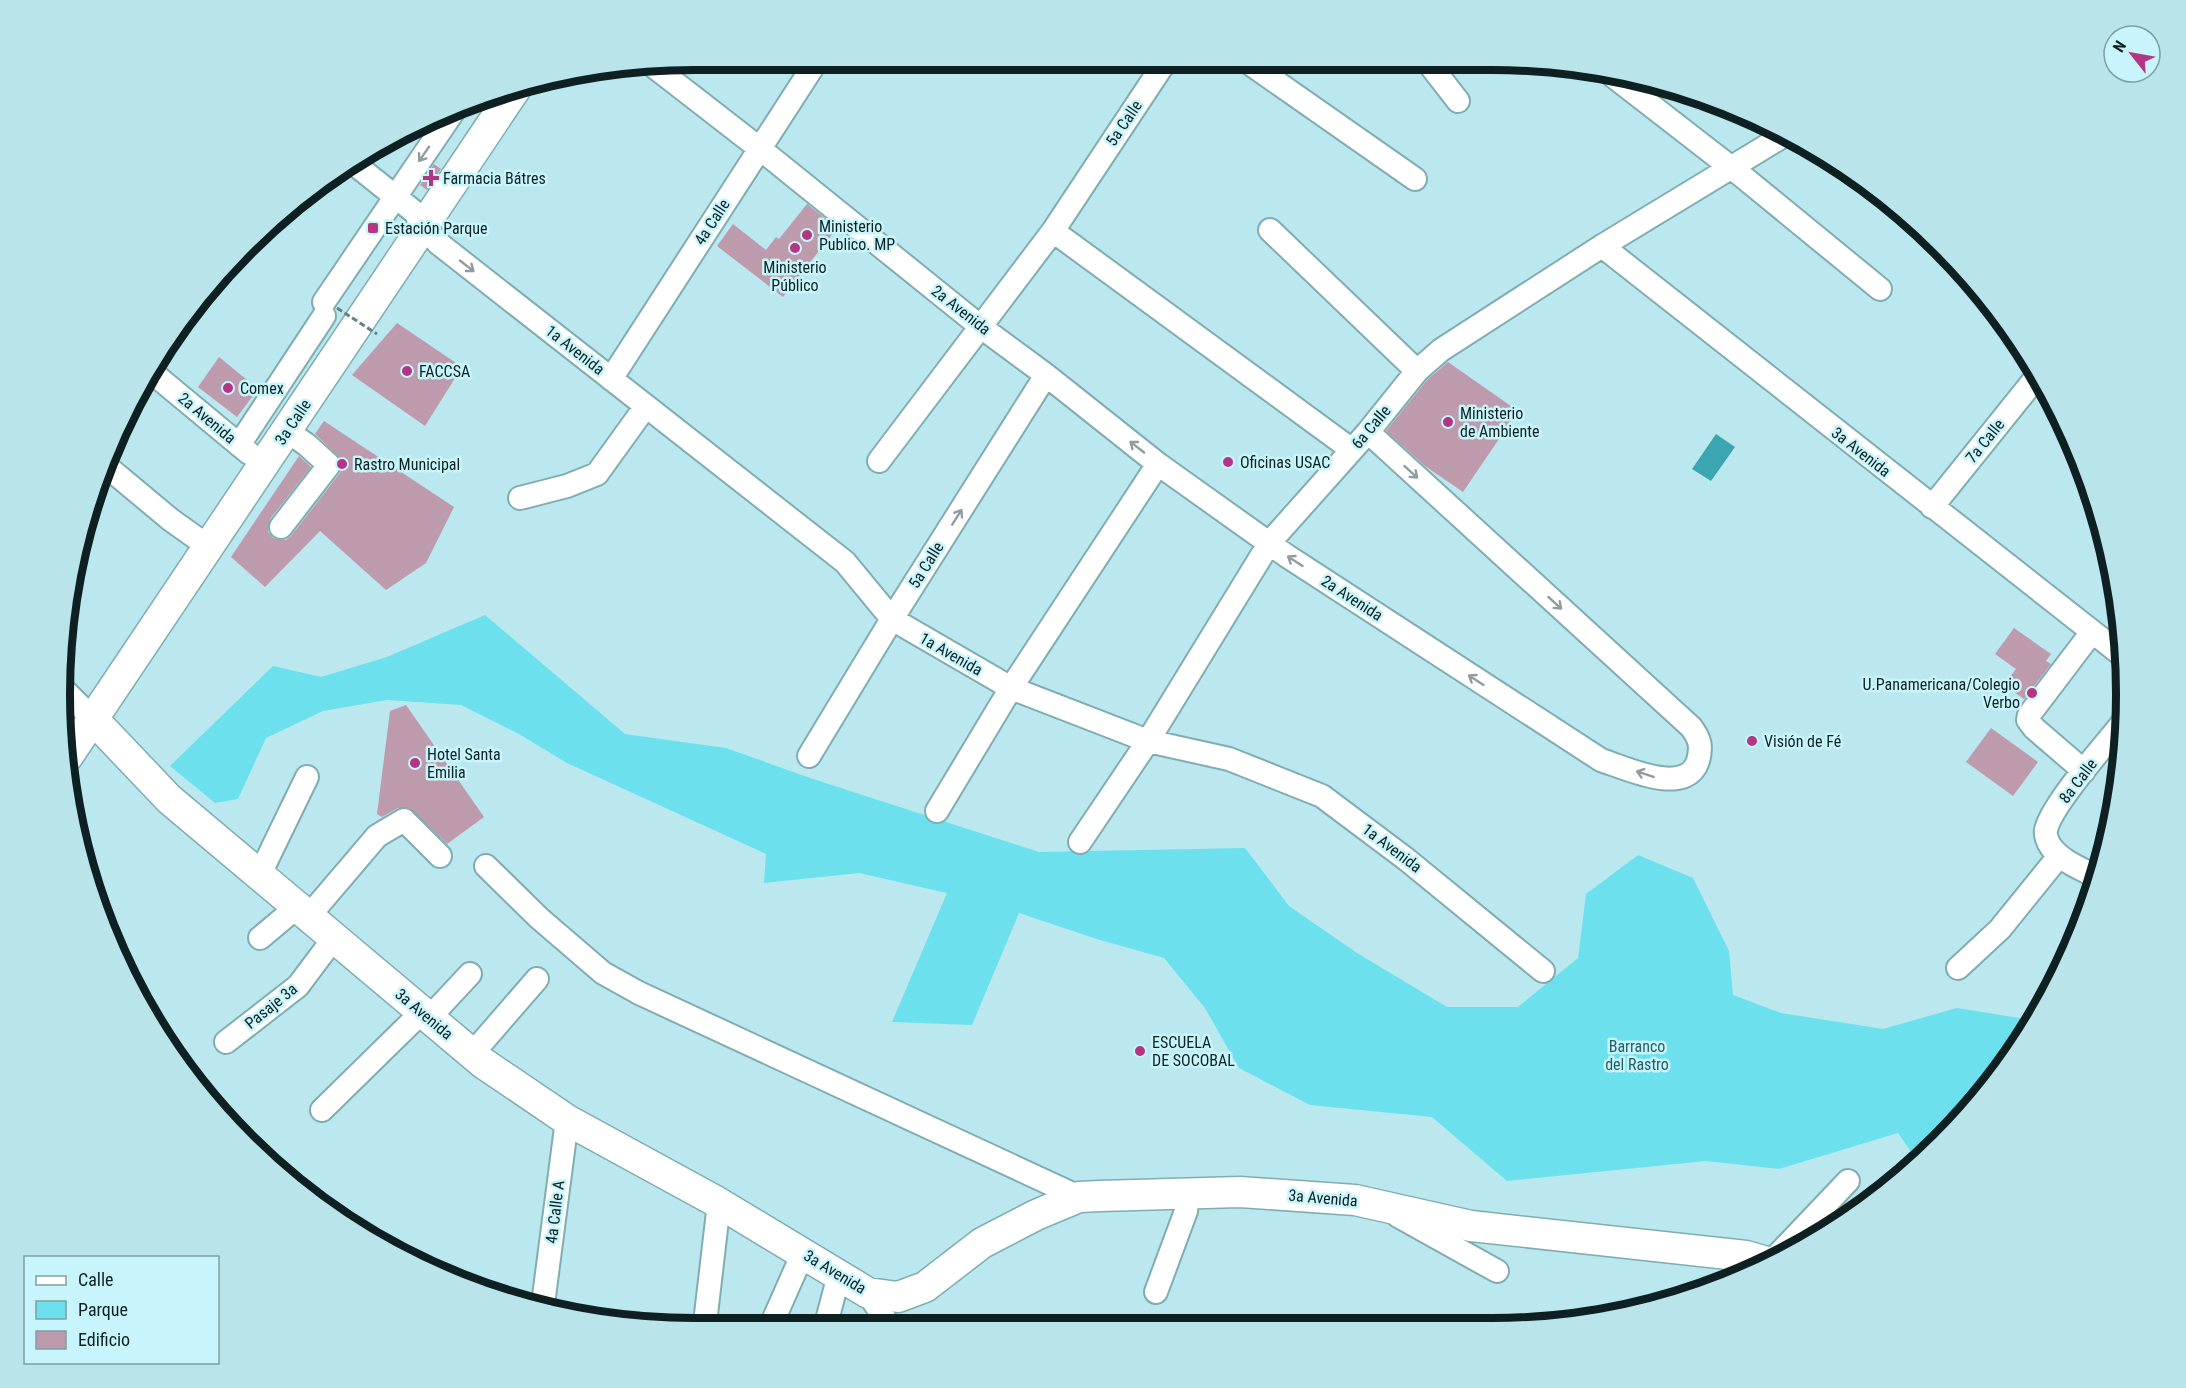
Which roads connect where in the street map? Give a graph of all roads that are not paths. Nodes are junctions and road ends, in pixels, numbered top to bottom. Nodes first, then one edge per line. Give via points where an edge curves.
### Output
1 (811, 70) edge
2 (1160, 70) edge
3 (1258, 70) edge
4 (1434, 70) edge
5 (661, 72) edge
6 (1623, 84) edge
7 (508, 100) edge
8 (1458, 101) dead end
9 (446, 122) edge
10 (1777, 140) edge
11 (759, 148) junction
12 (1731, 167) junction
13 (360, 168) edge
14 (1415, 179) dead end
15 (394, 196) junction
16 (423, 222) junction
17 (1270, 230) dead end
18 (1053, 231) junction
19 (1602, 246) junction
20 (1880, 289) dead end
21 (981, 327) junction
22 (1418, 371) junction
23 (1046, 375) junction
24 (157, 377) edge
25 (611, 379) junction
26 (2032, 382) edge
27 (646, 406) junction
28 (287, 431) junction
29 (1368, 432) junction
30 (239, 445) junction
31 (1352, 450) junction
32 (879, 461) dead end
33 (1158, 464) junction
34 (264, 465) junction
35 (112, 471) edge
36 (520, 498) dead end
37 (1932, 507) junction
38 (280, 527) dead end
39 (1270, 542) junction
40 (209, 547) junction
41 (892, 620) junction
42 (2092, 632) junction
43 (2114, 649) edge
44 (1011, 688) junction
45 (70, 696) edge
46 (93, 719) junction
47 (2114, 733) edge
48 (1148, 741) junction
49 (73, 748) edge
50 (809, 756) dead end
51 (2084, 771) junction
52 (307, 777) dead end
53 (937, 811) dead end
54 (1080, 842) dead end
55 (2054, 851) junction
56 (440, 856) dead end
57 (486, 866) dead end
58 (2089, 873) edge
59 (259, 876) junction
60 (303, 912) junction
61 (260, 938) dead end
62 (334, 938) junction
63 (1958, 968) dead end
64 (1543, 971) dead end
65 (470, 974) dead end
66 (537, 979) dead end
67 (425, 1015) junction
68 (226, 1042) dead end
69 (472, 1054) junction
70 (322, 1110) dead end
71 (567, 1120) junction
72 (1848, 1181) dead end
73 (1188, 1193) junction
74 (1079, 1197) junction
75 (719, 1203) junction
76 (1378, 1205) junction
77 (1791, 1241) edge
78 (804, 1253) junction
79 (1755, 1259) edge
80 (1497, 1271) dead end
81 (839, 1275) junction
82 (1156, 1292) dead end
83 (868, 1293) junction
84 (544, 1299) edge
85 (706, 1318) edge
86 (774, 1318) edge
87 (828, 1318) edge
88 (884, 1318) edge

1 - 11 street, 4a Calle
2 - 18 street, 5a Calle
3 - 14 street
4 - 8 street
5 - 11 street, 2a Avenida
6 - 12 street
7 - 16 main road, 3a Calle
9 -> 15 street
10 - 12 street, 6a Calle
11 - 21 street, 2a Avenida
11 - 25 street, 4a Calle
12 - 19 street, 6a Calle
12 - 20 street
13 - 15 street, 1a Avenida
15 - 16 street, 1a Avenida
15 - 30 street via 328,308
16 -> 25 street, 1a Avenida via 438,243
16 - 28 main road, 3a Calle
17 - 22 street
18 - 21 street, 5a Calle
18 - 31 street
19 - 22 street, 6a Calle via 1441,350
19 - 37 street, 3a Avenida
21 - 23 street, 2a Avenida
21 - 32 street, 5a Calle
22 - 29 street, 6a Calle
33 -> 23 street, 2a Avenida
41 -> 23 street, 5a Calle
24 - 30 street, 2a Avenida
25 - 27 street, 1a Avenida
26 - 37 street, 7a Calle
27 - 36 street via 597,474
27 - 41 street, 1a Avenida via 845,562
28 - 34 main road, 3a Calle
28 - 38 street via 329,465
29 - 31 street, 6a Calle
29 -> 39 street, 2a Avenida via 1690,727 1701,745 1691,772 1684,777 1660,779 1602,760
30 - 34 street, 2a Avenida
31 - 39 street, 6a Calle
33 - 39 street, 2a Avenida
33 - 44 street
34 - 40 main road, 3a Calle
35 - 40 street
37 - 42 street, 3a Avenida
39 - 48 street, 6a Calle
40 - 46 main road, 3a Calle
41 - 44 street, 1a Avenida
41 - 50 street, 5a Calle
42 - 43 street, 3a Avenida
42 - 51 street via 2028,720
44 - 48 street, 1a Avenida
44 - 53 street
45 - 46 street, 3a Avenida
46 - 49 main road, 3a Calle
46 - 59 main road, 3a Avenida via 169,799
47 - 51 street, 8a Calle
48 - 54 street, 6a Calle
48 - 64 street, 1a Avenida via 1229,759 1322,796 1407,858
51 - 55 street, 8a Calle via 2050,818 2045,833
52 - 59 street
55 - 58 street
55 - 63 street via 2000,929
56 - 60 street via 404,820 377,836
57 - 74 street via 603,973
59 - 60 main road, 3a Avenida
60 - 61 street
60 - 62 main road, 3a Avenida
62 - 67 main road, 3a Avenida
62 - 68 street, Pasaje 3a via 298,986
65 - 67 street
66 - 69 street
67 - 69 main road, 3a Avenida
67 - 70 street
69 - 71 main road, 3a Avenida
71 - 75 main road, 3a Avenida
71 - 84 street, 4a Calle A
72 - 77 street
73 - 74 main road, 3a Avenida
73 - 76 main road, 3a Avenida via 1240,1192
73 - 82 street
74 - 83 main road, 3a Avenida via 982,1243 925,1287 898,1297
75 - 78 main road, 3a Avenida
75 - 85 street
76 - 79 main road, 3a Avenida via 1472,1226
76 - 80 street
78 - 81 main road, 3a Avenida
78 - 86 street
81 - 83 main road, 3a Avenida
81 - 87 street
83 - 88 street

